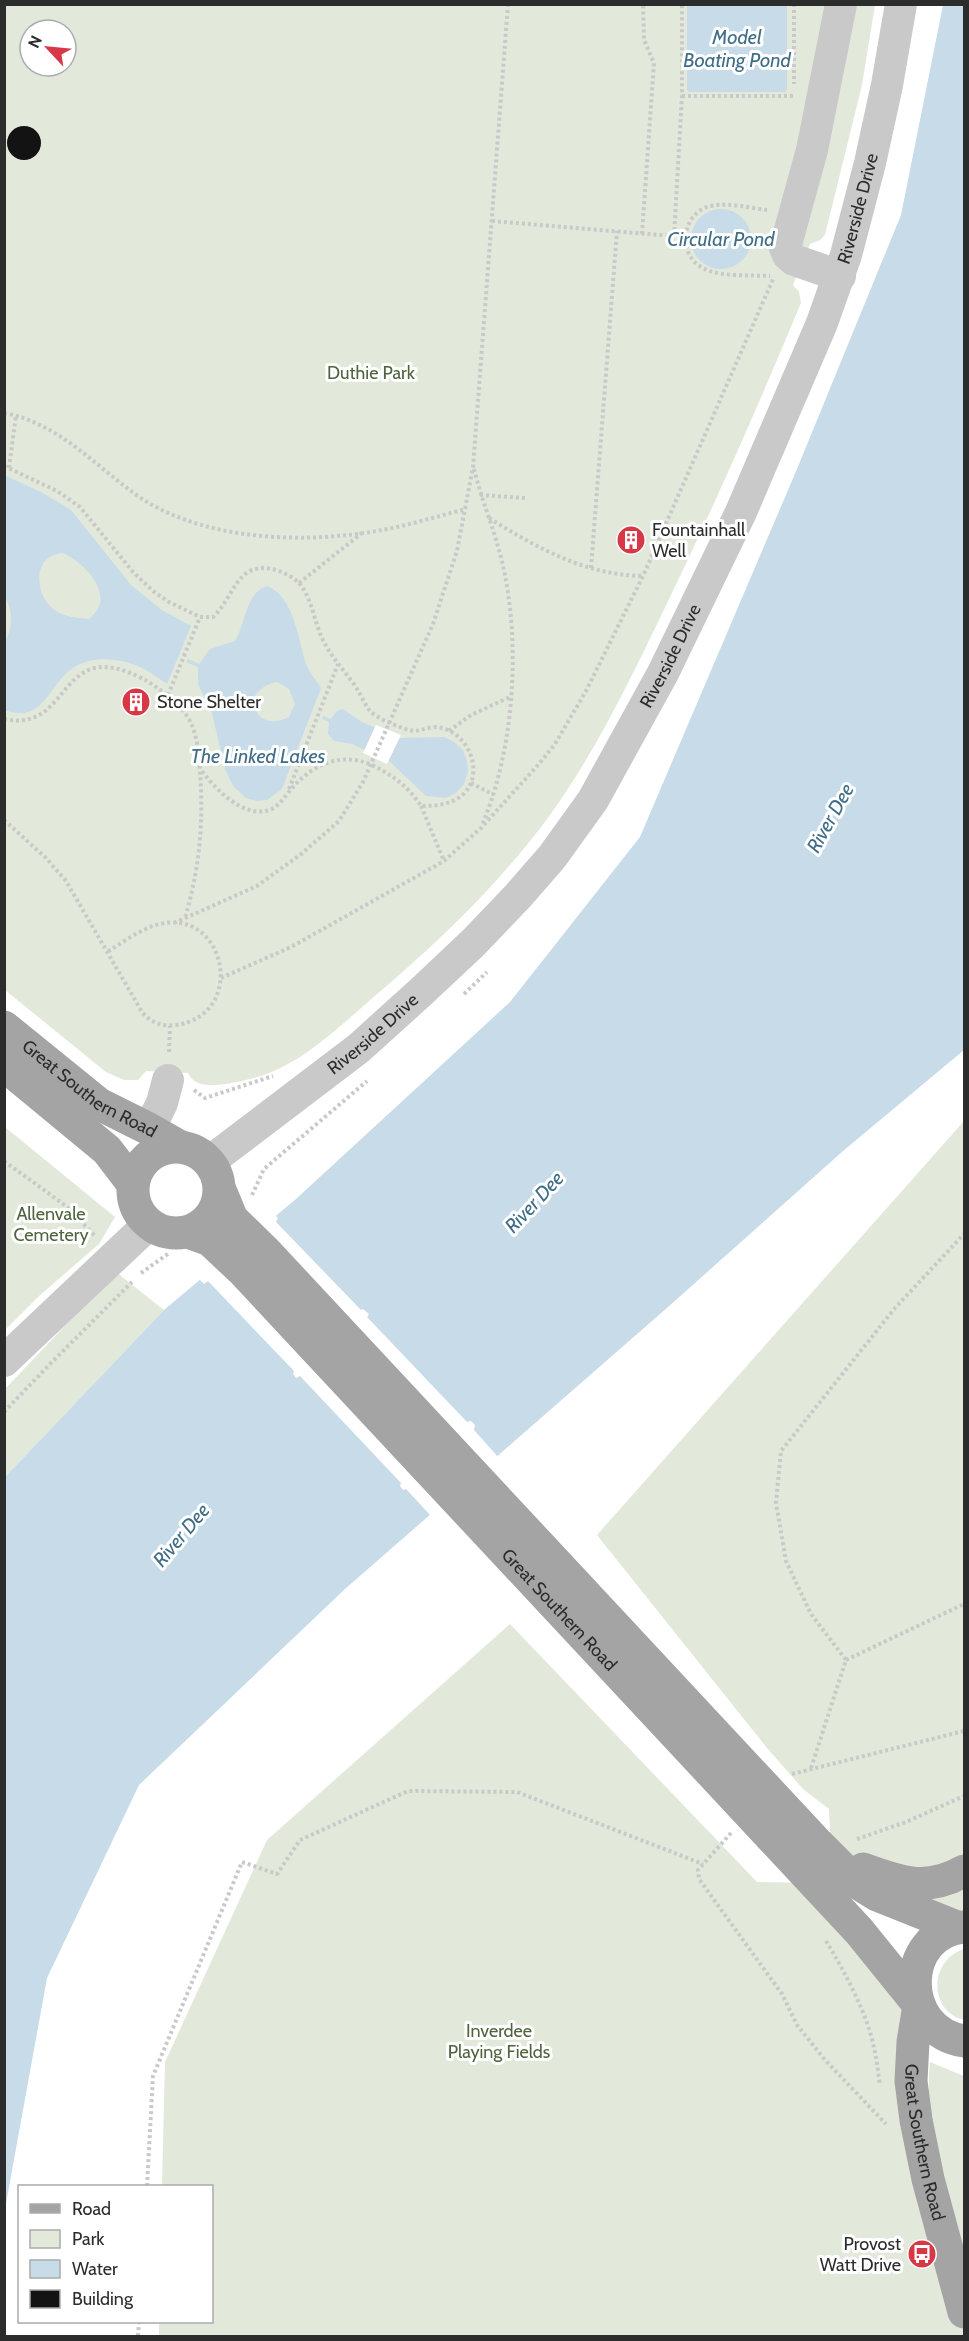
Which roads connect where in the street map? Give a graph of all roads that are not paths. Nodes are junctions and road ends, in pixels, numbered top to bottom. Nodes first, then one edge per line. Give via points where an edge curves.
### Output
1 (842, 4) edge
2 (901, 4) edge
3 (840, 276) junction
4 (4, 1027) edge
5 (4, 1065) edge
6 (168, 1080) dead end
7 (149, 1129) junction
8 (179, 1146) junction
9 (133, 1184) junction
10 (205, 1216) junction
11 (149, 1224) junction
12 (4, 1361) edge
13 (824, 1852) junction
14 (964, 1871) edge
15 (961, 1925) edge
16 (918, 2005) junction
17 (964, 2042) edge
18 (964, 2312) edge

1 - 3 street via 809,97 795,212 786,244 788,255 798,261
2 - 3 street, Riverside Drive via 888,85
3 - 10 street, Riverside Drive via 741,512 658,683 612,768 573,829 519,896 359,1048
4 - 7 main road, Great Southern Road via 99,1104
5 - 9 main road, Great Southern Road via 107,1150
6 - 7 street
7 - 8 main road, Great Southern Road
8 - 9 main road via 154,1152 144,1160
8 - 10 main road via 191,1149
9 - 11 main road via 139,1213
10 - 11 main road via 168,1233
10 - 13 main road, Great Southern Road via 243,1271
11 - 12 street
13 - 14 main road via 896,1881 921,1884 950,1879
13 - 15 main road, Great Southern Road via 856,1882 877,1895
13 - 16 main road, Great Southern Road via 859,1932
15 - 16 main road via 942,1934 921,1957 915,1972
16 - 17 main road via 933,2027
16 - 18 main road, Great Southern Road via 912,2042 916,2120

